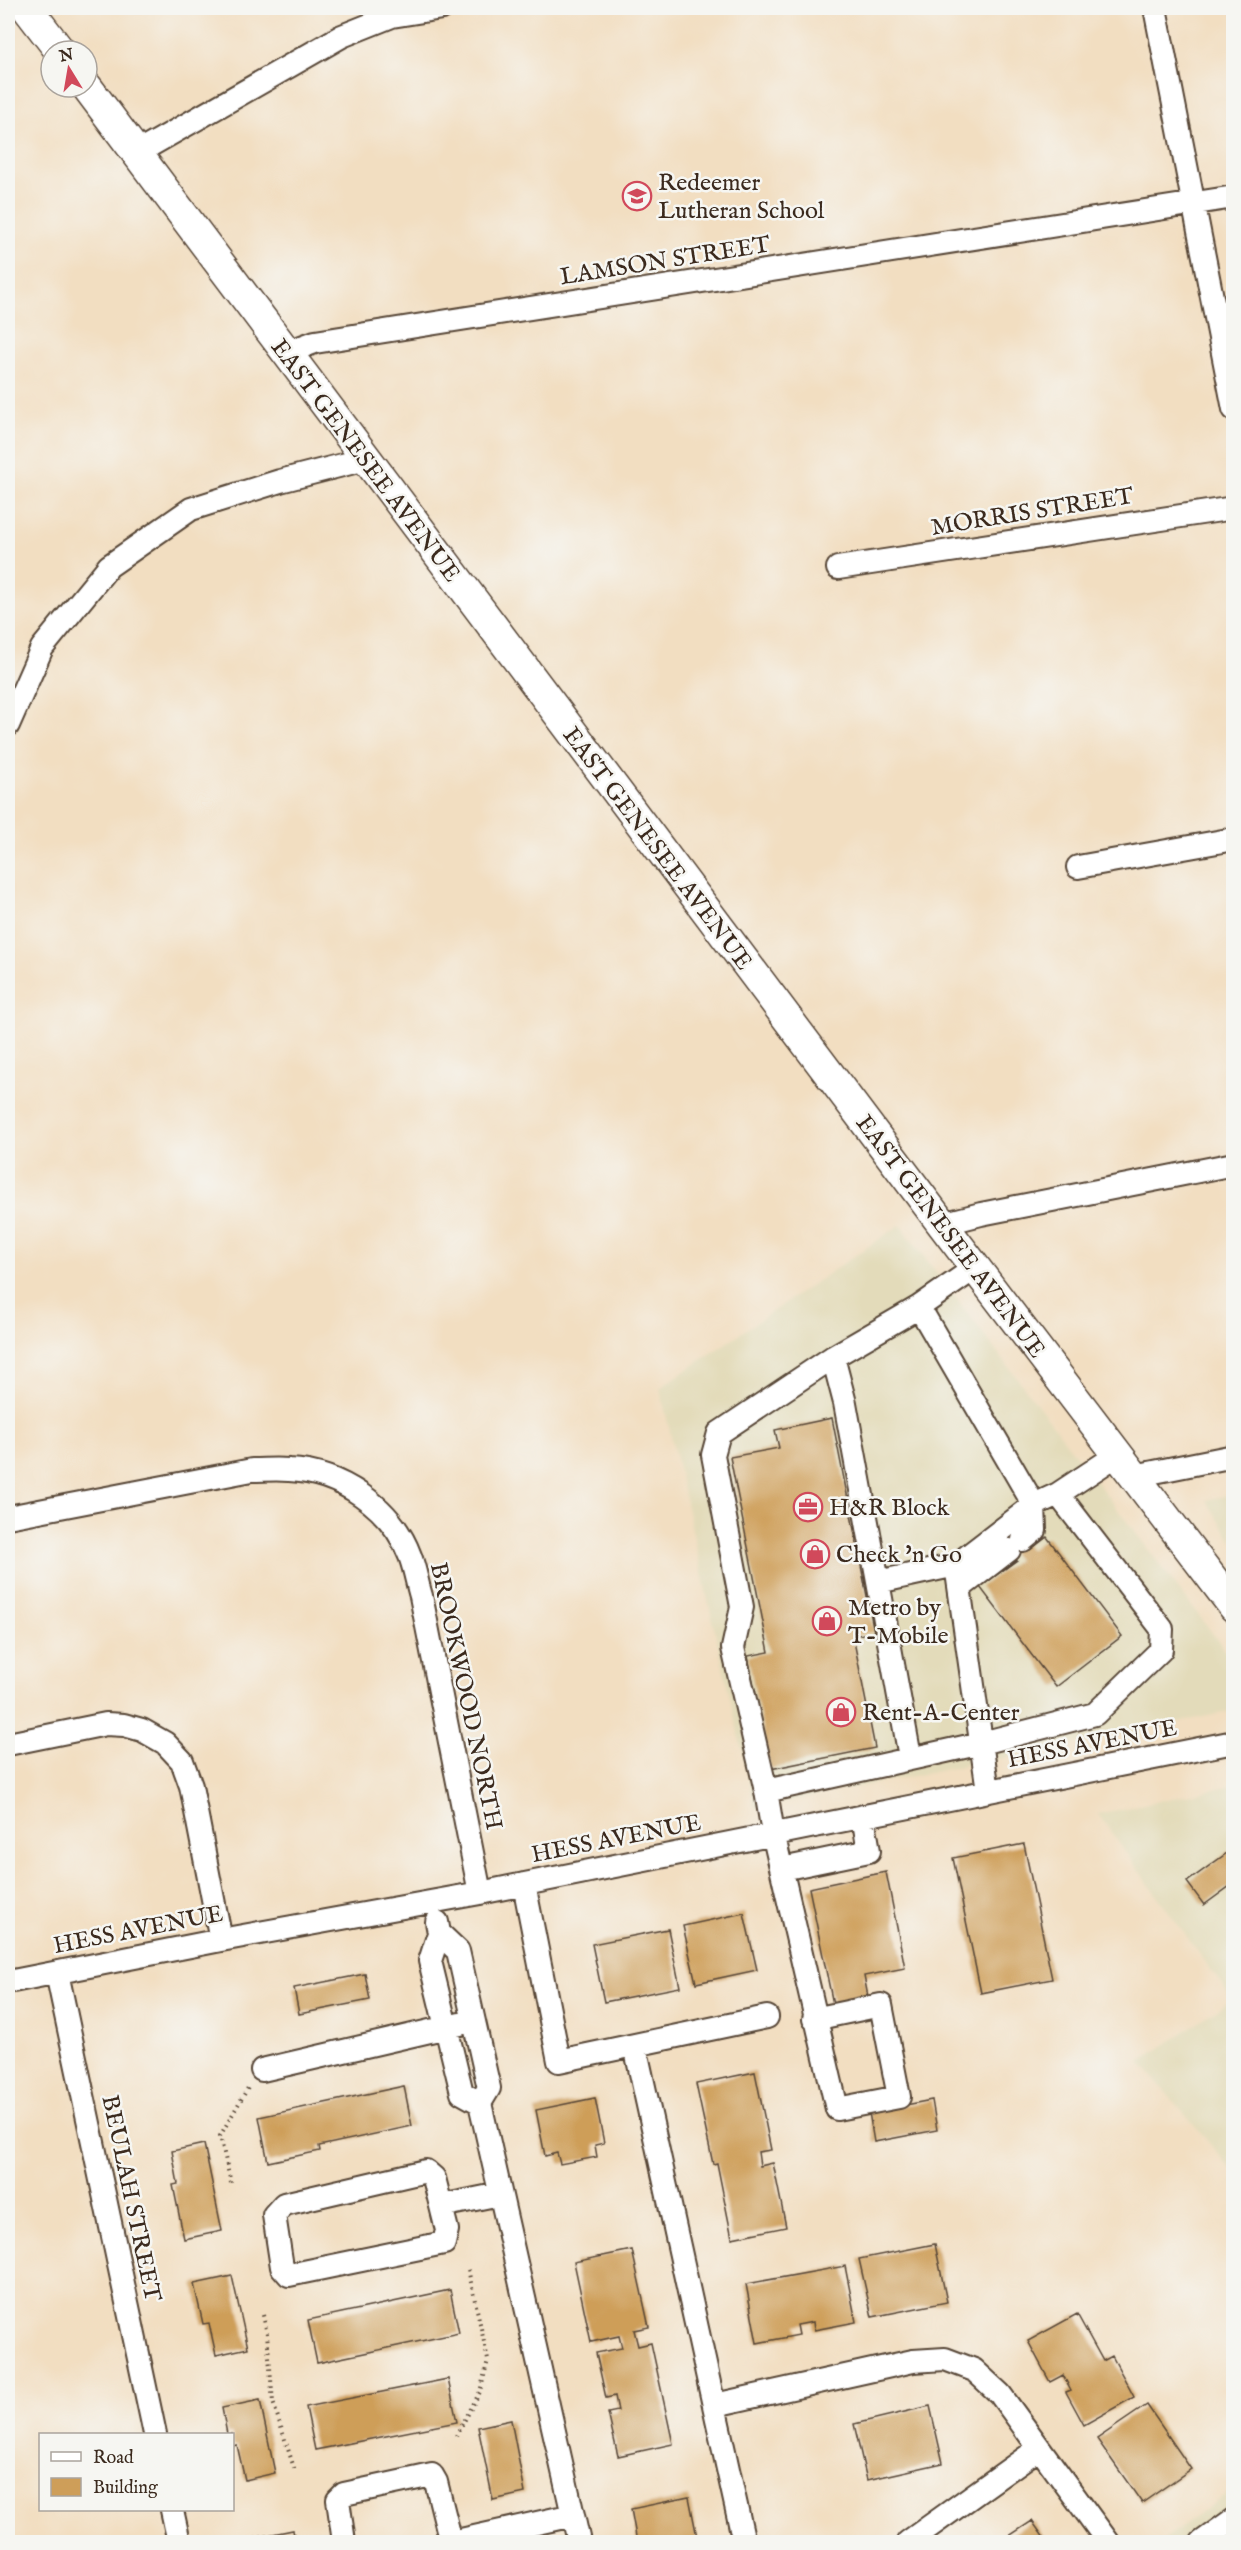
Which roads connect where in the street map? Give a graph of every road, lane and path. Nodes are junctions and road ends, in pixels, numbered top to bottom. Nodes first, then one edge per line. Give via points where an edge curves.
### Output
1 (27, 8) edge
2 (442, 8) edge
3 (1155, 8) edge
4 (51, 39) edge
5 (96, 99) edge
6 (137, 153) junction
7 (1233, 197) edge
8 (1193, 204) junction
9 (285, 353) junction
10 (1233, 409) edge
11 (366, 459) junction
12 (1233, 508) edge
13 (838, 568) dead end
14 (8, 725) edge
15 (1233, 839) edge
16 (1078, 867) dead end
17 (1233, 1164) edge
18 (942, 1224) junction
19 (975, 1268) junction
20 (920, 1307) junction
21 (833, 1357) junction
22 (1233, 1456) edge
23 (1126, 1466) junction
24 (1058, 1494) junction
25 (1034, 1505) junction
26 (8, 1518) edge
27 (958, 1576) junction
28 (878, 1582) junction
29 (1233, 1607) edge
30 (1233, 1742) edge
31 (982, 1743) junction
32 (8, 1744) edge
33 (910, 1757) junction
34 (766, 1791) junction
35 (988, 1791) junction
36 (863, 1816) junction
37 (773, 1833) junction
38 (782, 1869) junction
39 (524, 1884) junction
40 (480, 1893) junction
41 (432, 1901) junction
42 (440, 1933) junction
43 (221, 1940) junction
44 (57, 1973) junction
45 (8, 1982) edge
46 (767, 2017) dead end
47 (814, 2019) junction
48 (474, 2020) junction
49 (447, 2027) junction
50 (635, 2046) junction
51 (256, 2078) joint
52 (480, 2103) junction
53 (231, 2183) dead end
54 (500, 2194) junction
55 (441, 2206) junction
56 (468, 2269) dead end
57 (263, 2315) dead end
58 (715, 2405) junction
59 (155, 2433) edge
60 (456, 2436) dead end
61 (1038, 2449) junction
62 (296, 2471) dead end
63 (172, 2511) edge
64 (573, 2515) junction
65 (1233, 2519) edge
66 (179, 2542) edge
67 (344, 2542) edge
68 (452, 2542) edge
69 (579, 2542) edge
70 (744, 2542) edge
71 (908, 2542) edge
72 (1108, 2542) edge
73 (1202, 2542) edge

1 - 4 main road
2 - 6 street via 392,16 342,36
3 - 8 street
5 - 6 main road, EAST GENESEE AVENUE
6 - 9 main road, EAST GENESEE AVENUE
7 - 8 street, LAMSON STREET
8 - 9 street, LAMSON STREET via 315,342
8 - 10 street
9 - 11 main road, EAST GENESEE AVENUE
11 - 14 street via 191,509 109,566 42,648
11 - 18 main road, EAST GENESEE AVENUE
12 - 13 street, MORRIS STREET
15 - 16 street
17 - 18 street
18 - 19 main road, EAST GENESEE AVENUE
19 - 20 street
19 - 23 main road, EAST GENESEE AVENUE
20 - 21 street
20 - 25 street
21 - 28 street
21 - 34 street via 719,1433 713,1455 742,1607 733,1648
22 - 23 street
23 - 24 street
23 - 29 main road, EAST GENESEE AVENUE
24 - 25 street
24 - 31 street via 1161,1629 1161,1650 1095,1714
25 - 27 street
25 - 27 street via 1035,1530 1016,1545
26 - 40 street, BROOKWOOD NORTH via 252,1470 301,1472 331,1479 364,1496 392,1524 410,1555
27 - 28 street
27 - 31 street
28 - 33 street
30 - 35 street, HESS AVENUE
31 - 33 street
31 - 35 street
32 - 43 street via 106,1724 142,1730 165,1743 182,1761 192,1786
33 - 34 street
34 - 37 street
35 - 36 street, HESS AVENUE
36 - 37 street, HESS AVENUE
36 - 38 street via 869,1851
37 - 38 street
37 - 39 street, HESS AVENUE
38 - 47 street
39 - 40 street, HESS AVENUE
39 - 50 street via 559,2061
40 - 41 street, HESS AVENUE
41 - 42 street
41 - 43 street, HESS AVENUE
42 - 48 street via 458,1951
42 - 49 street via 430,1961
43 - 44 street, HESS AVENUE
44 - 45 street, HESS AVENUE
44 - 59 street, BEULAH STREET
46 - 50 street
47 - 47 street via 837,2109 899,2097 881,2005
48 - 49 street
48 - 52 street via 489,2088
49 - 51 street
49 - 52 street via 462,2093
50 - 58 street
51 - 53 path via 220,2136
52 - 54 street
54 - 55 street
54 - 64 street
55 - 55 street via 434,2178 426,2171 284,2204 274,2215 282,2267 289,2275 444,2243 447,2230
56 - 60 path via 488,2360 480,2392
57 - 62 path via 273,2402
58 - 61 street via 913,2361 945,2359 974,2370 1000,2394
58 - 70 street
61 - 71 street
61 - 72 street
63 - 66 street
64 - 68 street
64 - 69 street
65 - 73 street
67 - 68 street via 338,2500 344,2494 432,2475

